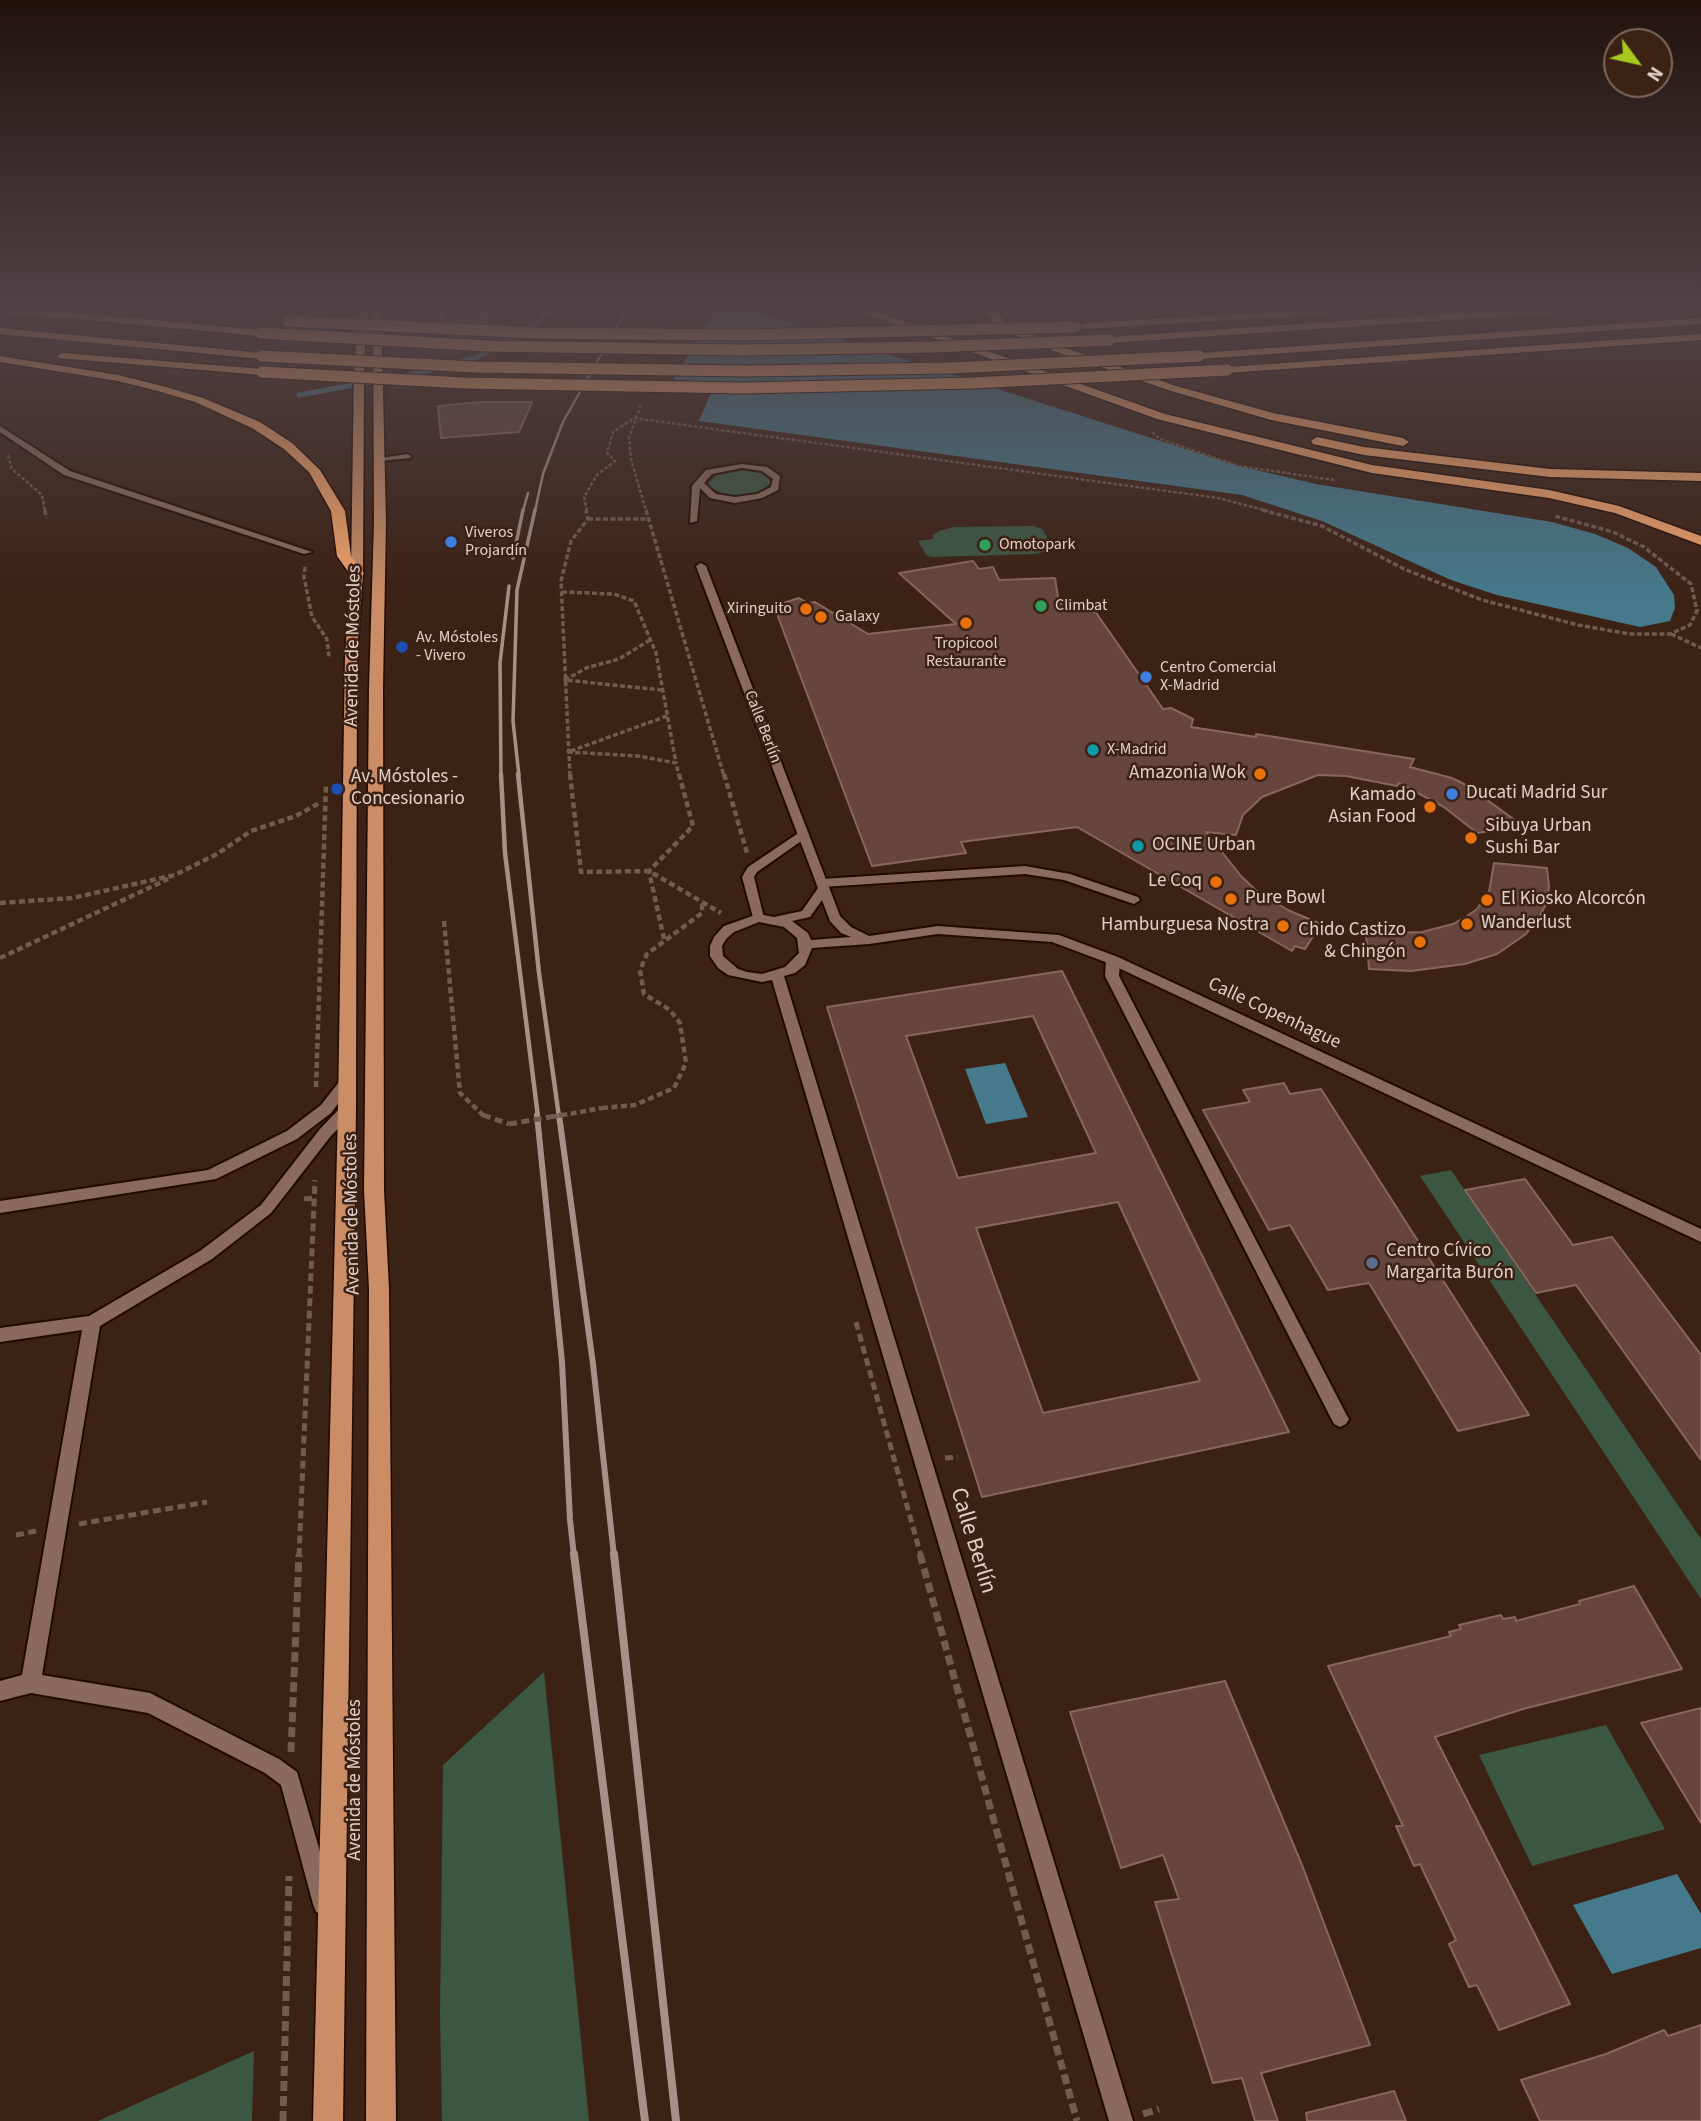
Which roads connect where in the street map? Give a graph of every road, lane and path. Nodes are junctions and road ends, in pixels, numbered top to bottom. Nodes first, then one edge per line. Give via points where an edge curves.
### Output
1 (209, 404) edge
2 (359, 404) edge
3 (378, 404) edge
4 (1124, 404) edge
5 (1229, 404) edge
6 (0, 428) edge
7 (629, 437) dead end
8 (20, 440) junction
9 (1418, 444) dead end
10 (1443, 447) dead end
11 (1310, 453) junction
12 (407, 456) dead end
13 (379, 459) junction
14 (1603, 466) junction
15 (1701, 467) edge
16 (1701, 477) edge
17 (700, 483) junction
18 (1701, 490) edge
19 (1546, 514) dead end
20 (46, 518) dead end
21 (589, 519) junction
22 (649, 519) junction
23 (692, 520) dead end
24 (1701, 541) edge
25 (307, 552) joint
26 (701, 566) dead end
27 (356, 574) junction
28 (562, 592) junction
29 (1670, 634) junction
30 (650, 639) junction
31 (1701, 648) edge
32 (329, 667) dead end
33 (565, 680) junction
34 (661, 690) junction
35 (667, 716) junction
36 (568, 752) junction
37 (676, 763) junction
38 (326, 781) dead end
39 (321, 802) dead end
40 (803, 834) junction
41 (748, 856) dead end
42 (649, 871) junction
43 (175, 875) junction
44 (823, 886) junction
45 (1134, 900) dead end
46 (702, 902) junction
47 (0, 903) edge
48 (714, 918) dead end
49 (758, 918) junction
50 (778, 920) junction
51 (444, 922) dead end
52 (664, 939) junction
53 (869, 940) junction
54 (806, 944) junction
55 (0, 958) edge
56 (1113, 960) junction
57 (777, 975) junction
58 (348, 1081) junction
59 (347, 1110) junction
60 (315, 1117) junction
61 (315, 1146) junction
62 (0, 1208) edge
63 (1701, 1237) edge
64 (855, 1319) dead end
65 (92, 1322) junction
66 (0, 1335) edge
67 (1340, 1419) dead end
68 (207, 1502) dead end
69 (58, 1527) junction
70 (16, 1535) dead end
71 (31, 1683) junction
72 (0, 1691) edge
73 (290, 1779) junction
74 (289, 1871) dead end
75 (332, 1934) junction
76 (284, 2121) edge
77 (328, 2121) edge
78 (381, 2121) edge
79 (1077, 2121) edge
80 (1121, 2121) edge

1 - 27 highway via 256,425 314,470 338,511 344,556
2 - 27 main road, Avenida de Móstoles
3 - 13 main road, Avenida de Móstoles
4 - 11 highway
5 - 9 highway
6 - 8 street
7 - 22 path
8 - 20 path via 7,449 12,469 42,495
8 - 25 street via 67,473
10 - 14 highway
11 - 18 highway via 1537,483
11 - 24 highway via 1372,469 1549,494 1619,510
12 - 13 street
13 - 78 main road, Avenida de Móstoles via 374,1190 379,1303
14 - 15 highway
14 - 16 highway via 1505,461 1251,426 1364,451 1453,463 1550,473
17 - 17 street via 713,496 735,499 759,496 775,488 777,478 764,469 742,466 717,469
17 - 23 street via 695,488
19 - 29 path via 1644,547 1691,584 1696,611 1690,625
21 - 22 path
21 - 28 path via 571,541
21 - 29 path via 584,497 597,475 615,461 607,453 613,432 634,418 1218,498 1322,526 1404,569 1482,600 1578,625 1630,634
22 - 41 path
25 - 32 path via 304,577 312,617 327,639
26 - 40 street, Calle Berlín
27 - 58 main road, Avenida de Móstoles via 351,655
28 - 30 path via 614,594 635,601
28 - 33 path
29 - 31 path
30 - 33 path via 619,659 586,668
30 - 34 path
33 - 34 path
33 - 36 path
34 - 35 path
35 - 36 path
35 - 37 path
36 - 37 path
36 - 42 path via 581,873
37 - 42 path via 693,826
38 - 60 path
39 - 43 path via 251,831
40 - 44 street, Calle Berlín
40 - 49 street via 748,877
42 - 46 path
42 - 52 path
43 - 47 path via 72,898
43 - 55 path
44 - 45 street via 1025,870 1066,877
44 - 50 street via 806,914
44 - 53 street, Calle Berlín via 834,918 846,930
46 - 48 path via 721,913
46 - 52 path via 702,913
49 - 50 street
49 - 57 street via 740,922 720,937 717,956 733,972 762,978
50 - 54 street via 797,929
51 - 52 path, bridge via 460,1093 485,1117 509,1124 635,1105 674,1088 686,1063 680,1023 670,1010 644,994 640,970 647,954
53 - 54 street, Calle Copenhague
53 - 56 street, Calle Copenhague via 938,930 1054,937
54 - 57 street via 800,962
56 - 63 street, Calle Copenhague
56 - 67 street via 1112,976
57 - 80 street, Calle Berlín
58 - 59 main road, Avenida de Móstoles
58 - 60 street, Avenida de Móstoles
59 - 61 street
59 - 75 main road, Avenida de Móstoles
60 - 62 street, Avenida de Móstoles via 292,1135 211,1175
61 - 65 street via 266,1209 206,1255
61 - 73 path
64 - 79 path
65 - 66 street
65 - 69 street
68 - 69 path
69 - 70 path
69 - 71 street
71 - 72 street
71 - 73 street via 150,1703
73 - 75 street
74 - 76 path
75 - 77 main road, Avenida de Móstoles

